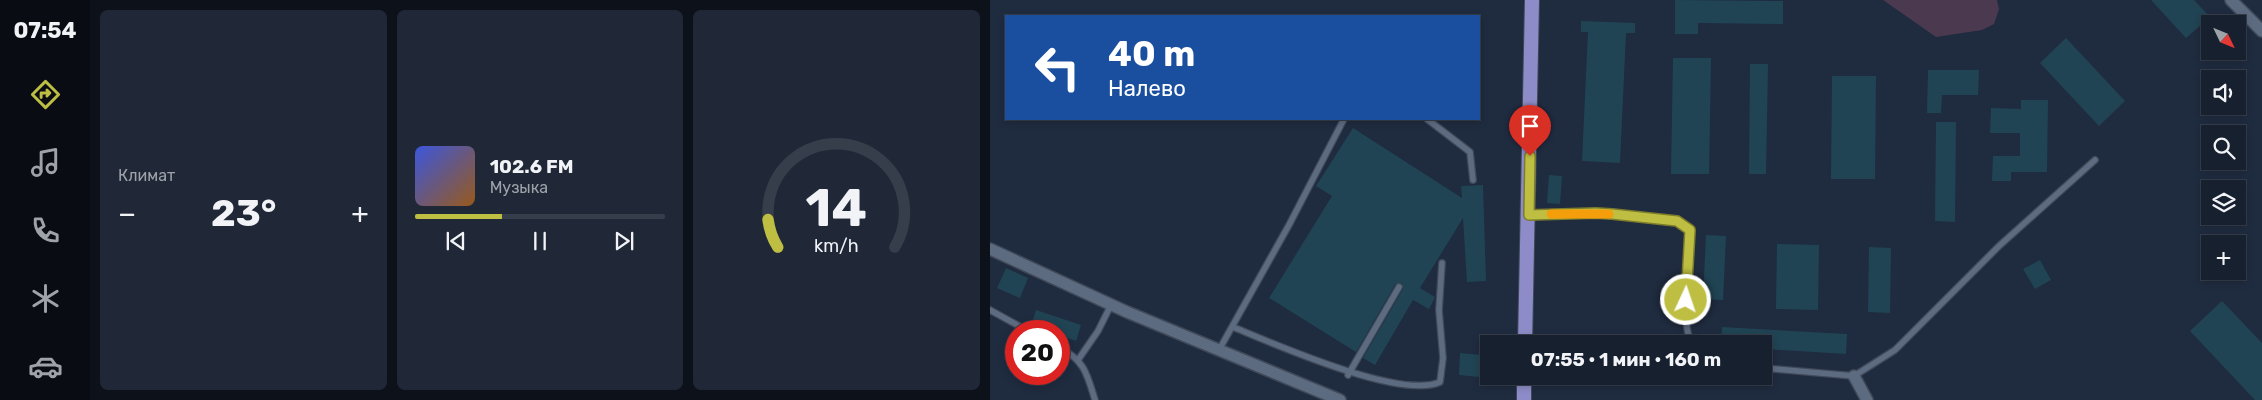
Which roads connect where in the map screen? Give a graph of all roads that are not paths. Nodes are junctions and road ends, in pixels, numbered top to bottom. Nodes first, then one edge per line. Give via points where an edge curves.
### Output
1 (1532, 0) edge
2 (2231, 0) edge
3 (2262, 31) edge
4 (1343, 120) edge
5 (1428, 120) edge
6 (2095, 160) dead end
7 (1473, 180) dead end
8 (1529, 215) junction
9 (990, 249) edge
10 (1442, 264) dead end
11 (1400, 287) dead end
12 (1111, 305) junction
13 (990, 310) edge
14 (1008, 320) edge
15 (1233, 327) junction
16 (1525, 335) edge
17 (1688, 335) edge
18 (1219, 350) junction
19 (1070, 355) edge
20 (1078, 360) junction
21 (1772, 369) edge
22 (1348, 375) junction
23 (1854, 376) junction
24 (1524, 385) edge
25 (1095, 400) edge
26 (1340, 400) edge
27 (1524, 400) edge
28 (1867, 400) edge

1 - 8 main road
2 - 3 street
4 - 15 lane
5 - 7 lane via 1470,152
6 - 23 lane via 1998,246 1895,350
8 - 16 main road
8 - 17 lane via 1596,213 1677,221 1690,230 1685,317
9 - 12 street
10 - 22 lane via 1439,310 1443,358 1440,382 1432,387 1391,386
11 - 22 lane
12 - 18 street
12 - 20 lane
13 - 14 lane
15 - 18 lane
15 - 22 lane
18 - 26 street
19 - 20 lane
20 - 25 lane via 1086,370
21 - 23 lane
23 - 28 street
24 - 27 main road

